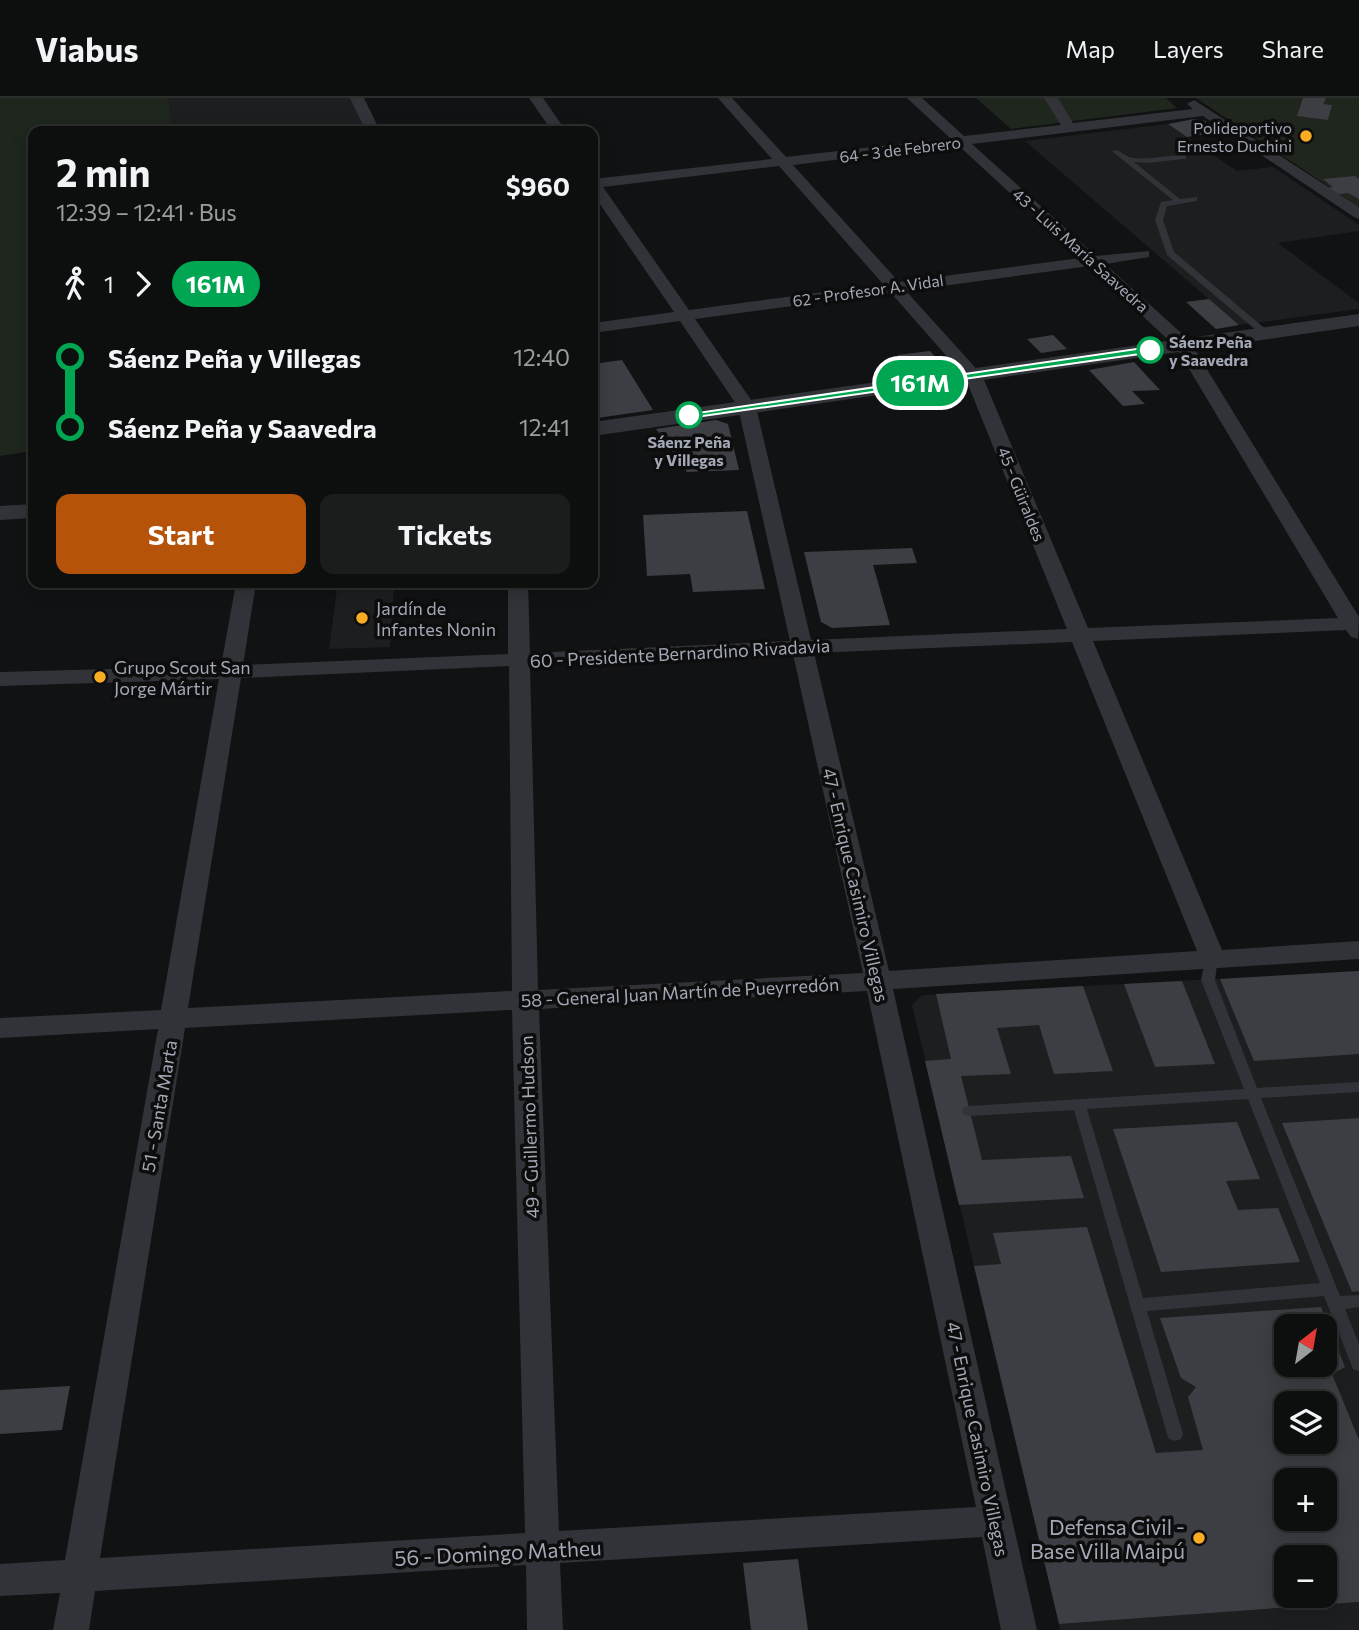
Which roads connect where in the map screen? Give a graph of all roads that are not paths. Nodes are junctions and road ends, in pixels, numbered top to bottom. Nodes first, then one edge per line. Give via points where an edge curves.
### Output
1 (357, 98) edge
2 (536, 98) edge
3 (725, 98) edge
4 (914, 98) edge
5 (1051, 98) edge
6 (1185, 98) edge
7 (1206, 112) junction
8 (371, 126) edge
9 (556, 126) edge
10 (1070, 129) junction
11 (962, 142) junction
12 (1115, 151) dead end
13 (1183, 157) dead end
14 (1126, 160) junction
15 (782, 162) junction
16 (598, 184) edge
17 (598, 190) edge
18 (1194, 199) dead end
19 (1178, 201) junction
20 (1359, 214) edge
21 (1143, 254) dead end
22 (1094, 261) junction
23 (891, 287) junction
24 (686, 316) junction
25 (1359, 320) edge
26 (598, 327) edge
27 (1266, 334) junction
28 (1183, 344) junction
29 (973, 375) junction
30 (747, 407) junction
31 (598, 428) edge
32 (28, 511) edge
33 (0, 513) edge
34 (245, 588) edge
35 (518, 588) edge
36 (1357, 627) edge
37 (1080, 635) junction
38 (801, 647) junction
39 (520, 660) junction
40 (232, 672) junction
41 (0, 679) edge
42 (1359, 950) edge
43 (1212, 957) junction
44 (878, 981) junction
45 (525, 1001) junction
46 (174, 1018) junction
47 (0, 1028) edge
48 (1359, 1087) edge
49 (1251, 1093) junction
50 (1079, 1104) junction
51 (969, 1111) dead end
52 (1331, 1296) junction
53 (1359, 1301) edge
54 (1139, 1305) junction
55 (1359, 1364) edge
56 (1175, 1434) dead end
57 (995, 1521) junction
58 (543, 1550) junction
59 (80, 1577) junction
60 (0, 1580) edge
61 (71, 1630) edge
62 (545, 1630) edge
63 (1019, 1630) edge

1 - 8 street
2 - 9 street
3 - 15 street, 45 - Güiraldes
4 - 11 street, 43 - Luis María Saavedra
5 - 10 street
6 - 7 street
7 - 10 street, 64 - 3 de Febrero
7 - 20 street
10 - 11 street, 64 - 3 de Febrero
11 - 15 street, 64 - 3 de Febrero
11 - 22 street, 43 - Luis María Saavedra
12 - 14 lane
13 - 14 lane
14 - 19 lane
15 - 16 street, 64 - 3 de Febrero
15 - 23 street, 45 - Güiraldes
17 - 24 street, 47 - Enrique Casimiro Villegas
18 - 19 lane
19 - 27 lane via 1164,204 1159,220 1170,253
21 - 22 street, 62 - Profesor A. Vidal
22 - 23 street, 62 - Profesor A. Vidal
22 - 28 street, 43 - Luis María Saavedra
23 - 24 street, 62 - Profesor A. Vidal
23 - 29 street, 45 - Güiraldes
24 - 26 street, 62 - Profesor A. Vidal
24 - 30 street, 47 - Enrique Casimiro Villegas
25 - 27 street
27 - 28 street
28 - 29 street
28 - 36 street, 43 - Luis María Saavedra
29 - 30 street
29 - 37 street, 45 - Güiraldes
30 - 31 street
30 - 38 street, 47 - Enrique Casimiro Villegas
32 - 33 street
34 - 40 street, 51 - Santa Marta
35 - 39 street, 49 - Guillermo Hudson
36 - 37 street, 60 - Presidente Bernardino Rivadavia
37 - 38 street, 60 - Presidente Bernardino Rivadavia
37 - 43 street, 45 - Güiraldes
38 - 39 street, 60 - Presidente Bernardino Rivadavia
38 - 44 street, 47 - Enrique Casimiro Villegas
39 - 40 street, 60 - Presidente Bernardino Rivadavia
39 - 45 street, 49 - Guillermo Hudson
40 - 41 street, 60 - Presidente Bernardino Rivadavia
40 - 46 street, 51 - Santa Marta
42 - 43 street, 58 - General Juan Martín de Pueyrredón
43 - 44 street, 58 - General Juan Martín de Pueyrredón
43 - 49 lane via 1208,980
44 - 45 street, 58 - General Juan Martín de Pueyrredón
44 - 57 street, 47 - Enrique Casimiro Villegas
45 - 46 street, 58 - General Juan Martín de Pueyrredón
45 - 58 street, 49 - Guillermo Hudson
46 - 47 street, 58 - General Juan Martín de Pueyrredón
46 - 59 street, 51 - Santa Marta
48 - 49 lane
49 - 50 lane
49 - 52 lane
50 - 51 lane
50 - 54 lane
52 - 53 lane
52 - 54 lane
52 - 55 lane
54 - 56 lane
57 - 58 street, 56 - Domingo Matheu
57 - 63 street, 47 - Enrique Casimiro Villegas
58 - 59 street, 56 - Domingo Matheu
58 - 62 street, 49 - Guillermo Hudson
59 - 60 street, 56 - Domingo Matheu
59 - 61 street, 51 - Santa Marta

